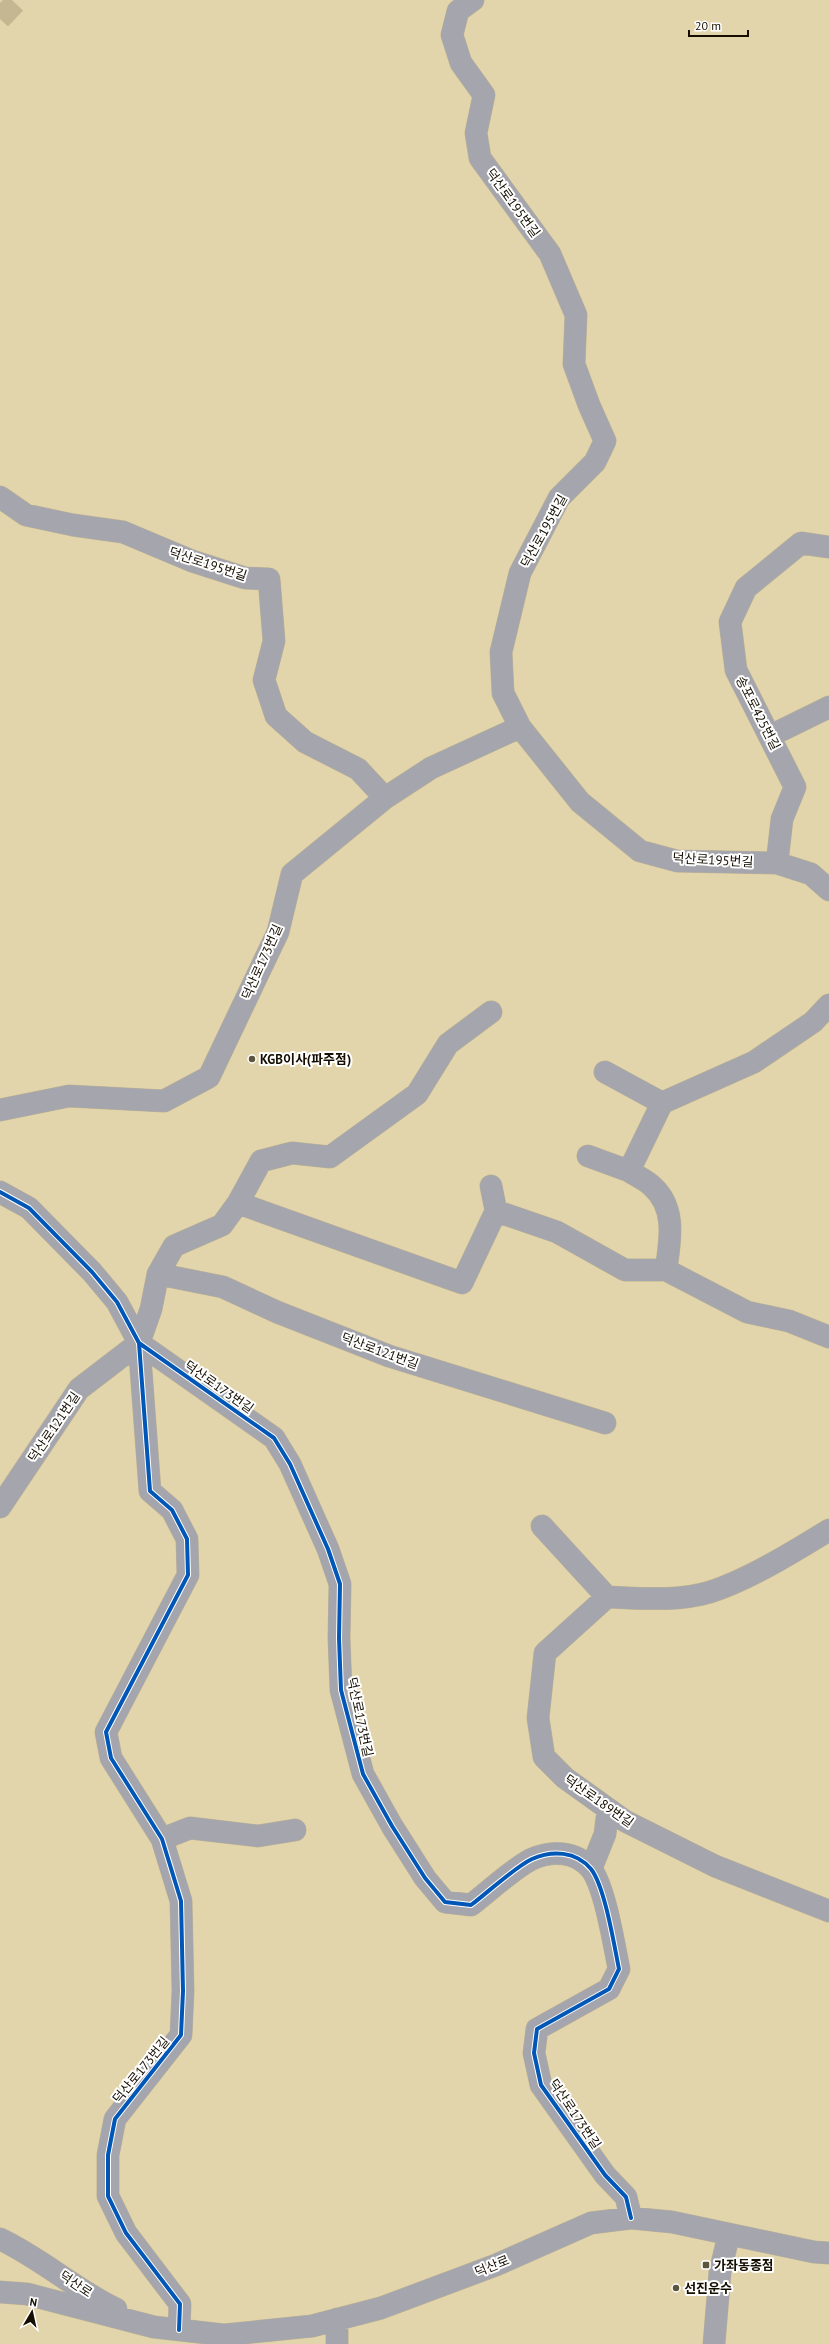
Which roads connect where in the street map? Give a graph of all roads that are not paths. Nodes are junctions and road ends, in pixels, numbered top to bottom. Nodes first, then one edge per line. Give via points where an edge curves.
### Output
1 (473, 0) edge
2 (0, 497) edge
3 (829, 547) edge
4 (829, 706) edge
5 (520, 726) junction
6 (770, 736) junction
7 (385, 798) junction
8 (777, 863) junction
9 (829, 890) edge
10 (829, 1006) edge
11 (491, 1012) dead end
12 (605, 1072) dead end
13 (662, 1103) junction
14 (0, 1110) edge
15 (588, 1156) dead end
16 (629, 1171) junction
17 (491, 1186) dead end
18 (0, 1192) edge
19 (238, 1203) junction
20 (496, 1211) junction
21 (666, 1270) junction
22 (158, 1274) junction
23 (829, 1337) edge
24 (139, 1343) junction
25 (605, 1423) dead end
26 (0, 1507) edge
27 (542, 1526) dead end
28 (829, 1530) edge
29 (607, 1597) junction
30 (608, 1809) junction
31 (295, 1830) dead end
32 (162, 1839) junction
33 (591, 1869) junction
34 (829, 1911) edge
35 (631, 2218) junction
36 (729, 2234) junction
37 (0, 2239) edge
38 (829, 2253) edge
39 (0, 2292) edge
40 (337, 2320) junction
41 (154, 2327) junction
42 (179, 2330) junction
43 (337, 2344) edge
44 (714, 2344) edge

1 - 5 street, 덕산로195번길 via 458,11 452,34 462,64 484,95 476,133 480,158 550,254 576,315 574,364 605,441 595,462 559,498 520,573 501,652 503,693
2 - 7 street, 덕산로195번길 via 26,514 73,525 123,532 192,561 237,576 269,579 274,641 264,680 276,716 306,742 358,769
3 - 6 street, 송포로425번길 via 800,544 746,588 730,622 736,670
4 - 6 street
5 - 7 street, 덕산로173번길 via 431,768
5 - 8 street, 덕산로195번길 via 580,802 640,851 677,861
6 - 8 street, 송포로425번길 via 795,787 782,819
7 - 14 street, 덕산로173번길 via 292,874 278,932 209,1077 164,1101 70,1096
8 - 9 street, 덕산로195번길 via 811,874
10 - 13 street via 813,1022 754,1062
11 - 19 street via 448,1044 417,1094 330,1157 292,1153 261,1161
12 - 13 street
13 - 16 street
15 - 16 street
16 - 21 street via 652,1186 669,1210 670,1242
17 - 20 street
18 - 24 street via 29,1208 92,1272 117,1302
19 - 20 street via 462,1283
19 - 22 street via 222,1225 174,1246
20 - 21 street via 557,1232 625,1270
21 - 23 street via 747,1312 789,1320
22 - 24 street via 151,1309
22 - 25 street, 덕산로121번길 via 223,1287 277,1312 389,1356
24 - 26 street, 덕산로121번길 via 79,1389
24 - 32 street, 덕산로173번길 via 150,1491 172,1510 187,1539 188,1575 106,1732 111,1758
24 - 33 street, 덕산로173번길 via 274,1438 290,1464 328,1549 340,1584 341,1690 363,1774 425,1878 446,1902 471,1905 532,1860 556,1852 573,1856
27 - 29 street
28 - 29 street via 754,1573 710,1592 657,1599
29 - 30 street, 덕산로189번길 via 545,1653 538,1718 544,1757 565,1778
30 - 33 street via 605,1834
30 - 34 street, 덕산로189번길 via 625,1821 715,1866
31 - 32 street via 258,1836 190,1828
32 - 42 street, 덕산로173번길 via 181,1901 182,2035 115,2118 108,2155 108,2196 126,2233 180,2304
33 - 35 street, 덕산로173번길 via 601,1891 619,1969 609,1989 537,2029 534,2053 541,2085 605,2175 626,2197
35 - 36 street, 덕산로 via 672,2222
35 - 40 street, 덕산로 via 591,2223 496,2265 381,2308
36 - 38 street, 덕산로
36 - 44 street via 720,2272
37 - 41 street, 덕산로 via 28,2252 103,2302
39 - 41 street, 덕산로 via 27,2294
40 - 42 street, 덕산로 via 312,2326 224,2335
40 - 43 street
41 - 42 street, 덕산로

